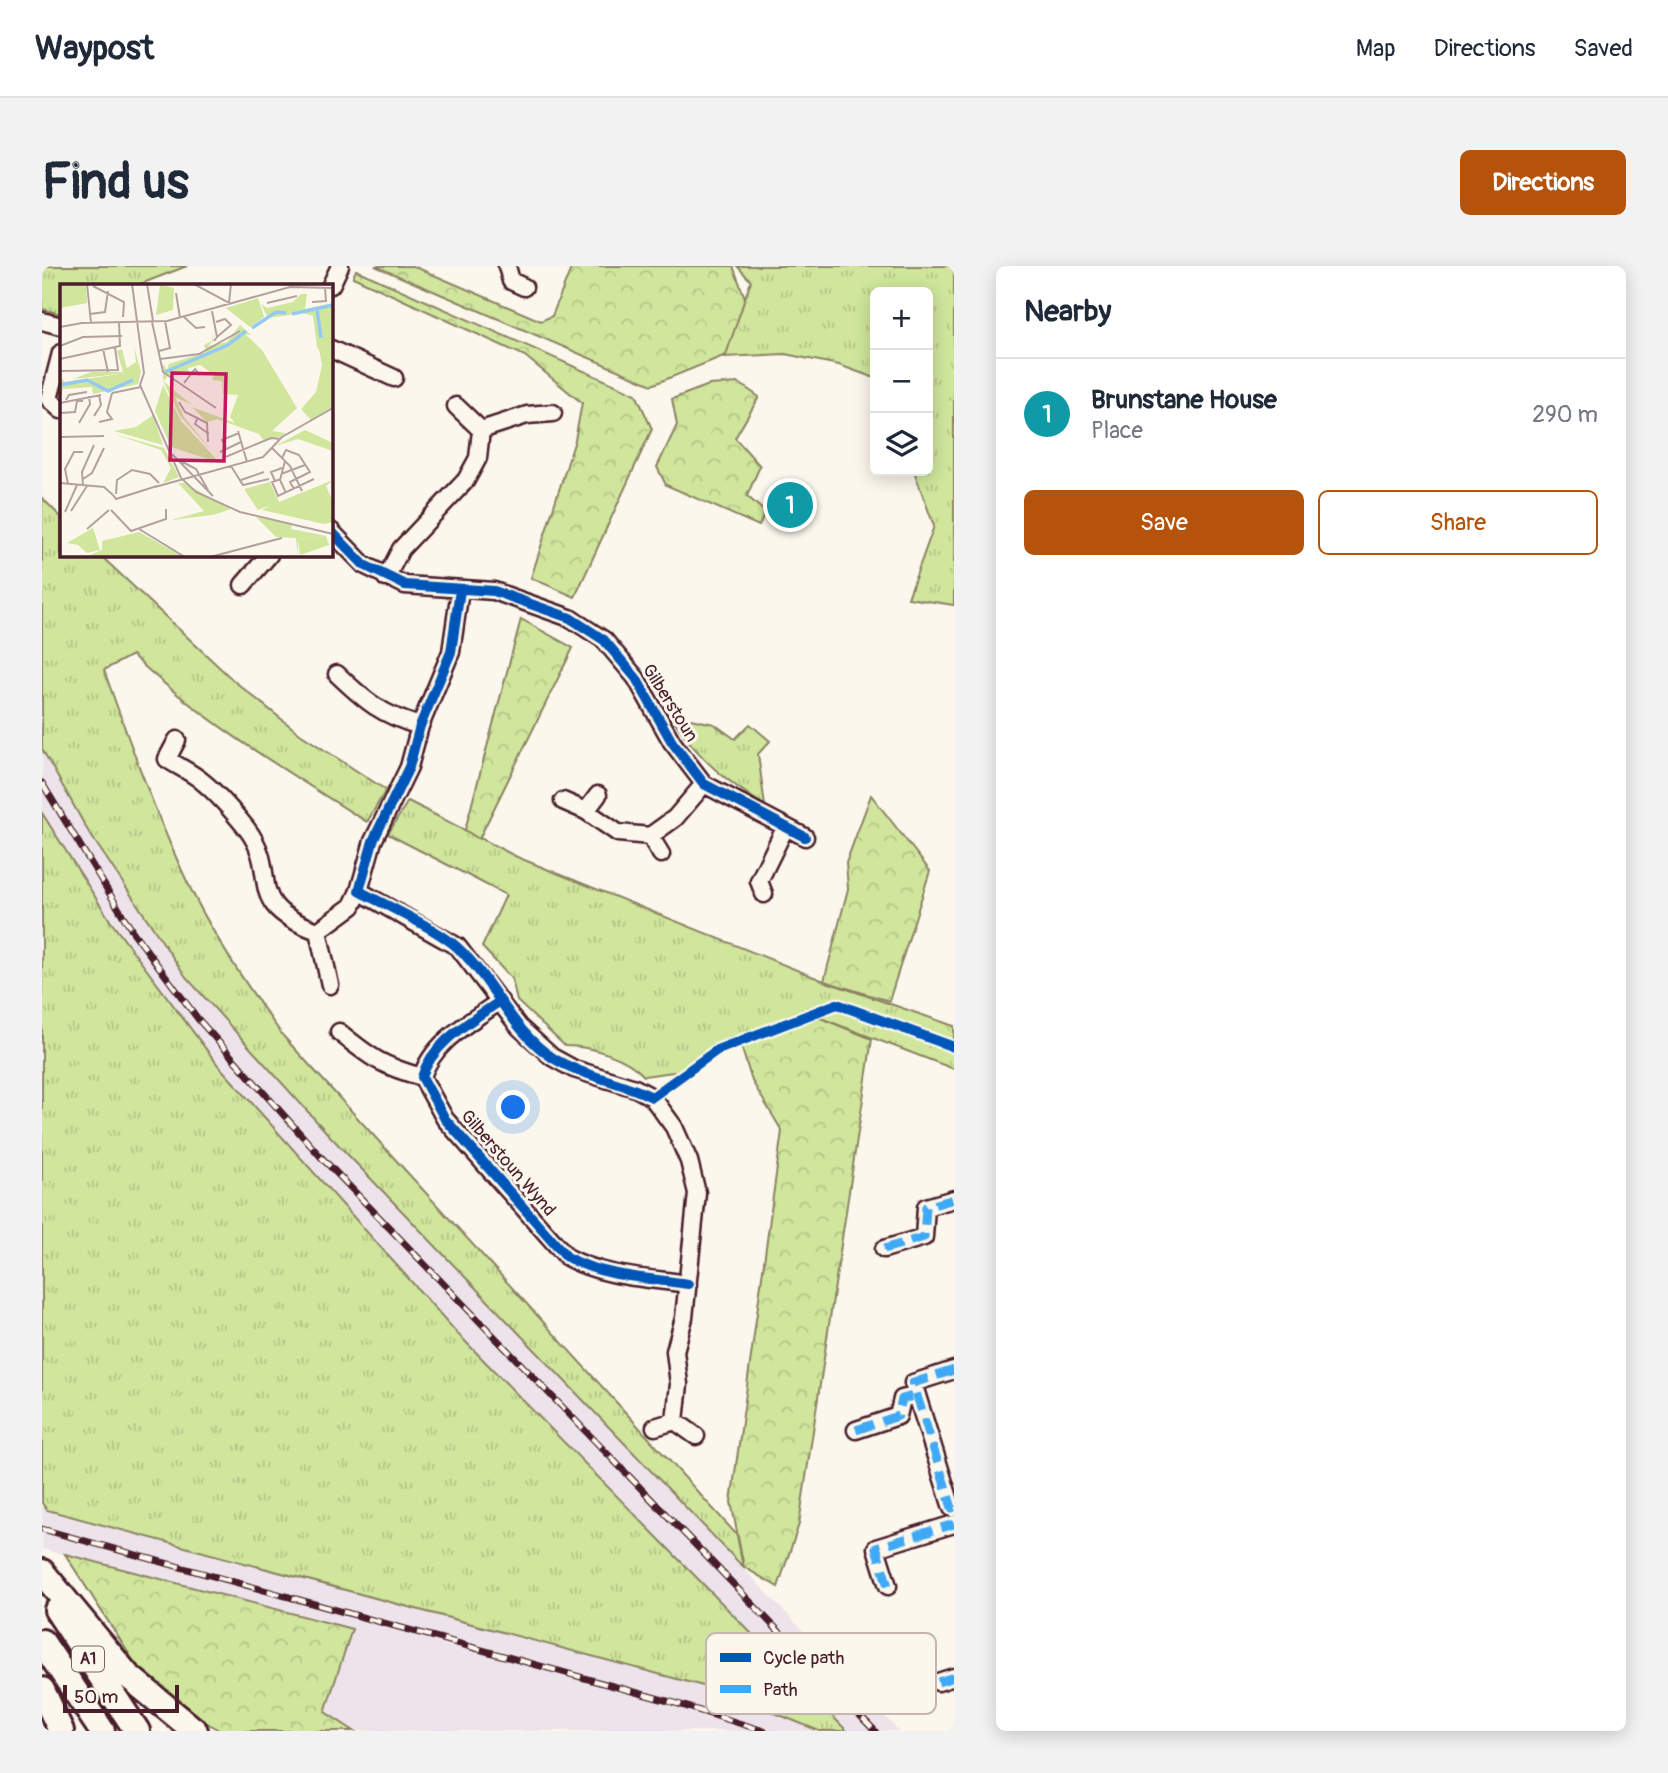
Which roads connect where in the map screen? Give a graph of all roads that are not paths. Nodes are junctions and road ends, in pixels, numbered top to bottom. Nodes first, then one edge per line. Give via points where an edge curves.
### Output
1 (340, 266) edge
2 (507, 266) edge
3 (331, 284) edge
4 (524, 287) dead end
5 (42, 321) edge
6 (60, 326) edge
7 (332, 349) edge
8 (60, 358) edge
9 (394, 378) dead end
10 (51, 403) edge
11 (456, 406) dead end
12 (553, 412) dead end
13 (481, 430) junction
14 (332, 532) edge
15 (268, 556) edge
16 (386, 578) junction
17 (243, 585) dead end
18 (460, 590) junction
19 (337, 674) dead end
20 (420, 726) junction
21 (177, 740) dead end
22 (704, 784) junction
23 (598, 795) dead end
24 (563, 801) dead end
25 (586, 811) junction
26 (785, 828) junction
27 (650, 836) junction
28 (805, 836) dead end
29 (661, 854) dead end
30 (756, 885) dead end
31 (359, 891) junction
32 (318, 931) junction
33 (330, 985) dead end
34 (500, 1001) junction
35 (339, 1032) dead end
36 (422, 1077) junction
37 (954, 1199) edge
38 (884, 1249) dead end
39 (688, 1284) junction
40 (954, 1370) edge
41 (917, 1395) junction
42 (675, 1421) junction
43 (655, 1427) dead end
44 (856, 1430) dead end
45 (696, 1436) dead end
46 (954, 1507) edge
47 (954, 1524) edge
48 (42, 1572) edge
49 (42, 1586) edge
50 (888, 1586) dead end
51 (42, 1642) edge
52 (42, 1689) edge
53 (61, 1731) edge
54 (102, 1731) edge
55 (137, 1731) edge
56 (195, 1731) edge

1 - 3 street
2 - 4 street via 511,281
5 - 6 street
7 - 9 street
8 - 10 street
11 - 13 street
12 - 13 street
13 - 16 street via 478,458 466,480 401,549
14 - 16 street, Gilberstoun via 352,556
15 - 17 street
16 - 18 street, Gilberstoun via 424,589
18 - 20 street via 451,652
18 - 22 street, Gilberstoun via 522,598 570,618 604,640 636,678 672,742
19 - 20 street via 389,717
20 - 31 street via 409,767 373,841
21 - 32 street via 167,759 203,782 248,831 258,847 265,892 273,906
22 - 26 street, Gilberstoun
22 - 27 street via 676,818
23 - 25 street
24 - 25 street
25 - 27 street via 618,833
26 - 28 street, Gilberstoun
26 - 30 street
27 - 29 street
31 - 32 street via 352,906
31 - 34 street via 458,947
32 - 33 street
34 - 36 street via 449,1038 426,1063
34 - 39 street via 519,1027 552,1057 652,1097 674,1127 697,1193
35 - 36 street via 359,1051 387,1067
36 - 39 street, Gilberstoun Wynd via 445,1119 567,1257 582,1266 613,1273
37 - 38 street via 926,1207 924,1237
39 - 42 street via 675,1351 679,1384
40 - 41 street via 914,1383
41 - 44 street via 902,1399 898,1416
41 - 46 street
42 - 43 street
42 - 45 street
47 - 50 street via 876,1548
48 - 56 main road via 127,1675
49 - 55 main road, A1
51 - 54 main road, A1
52 - 53 main road

